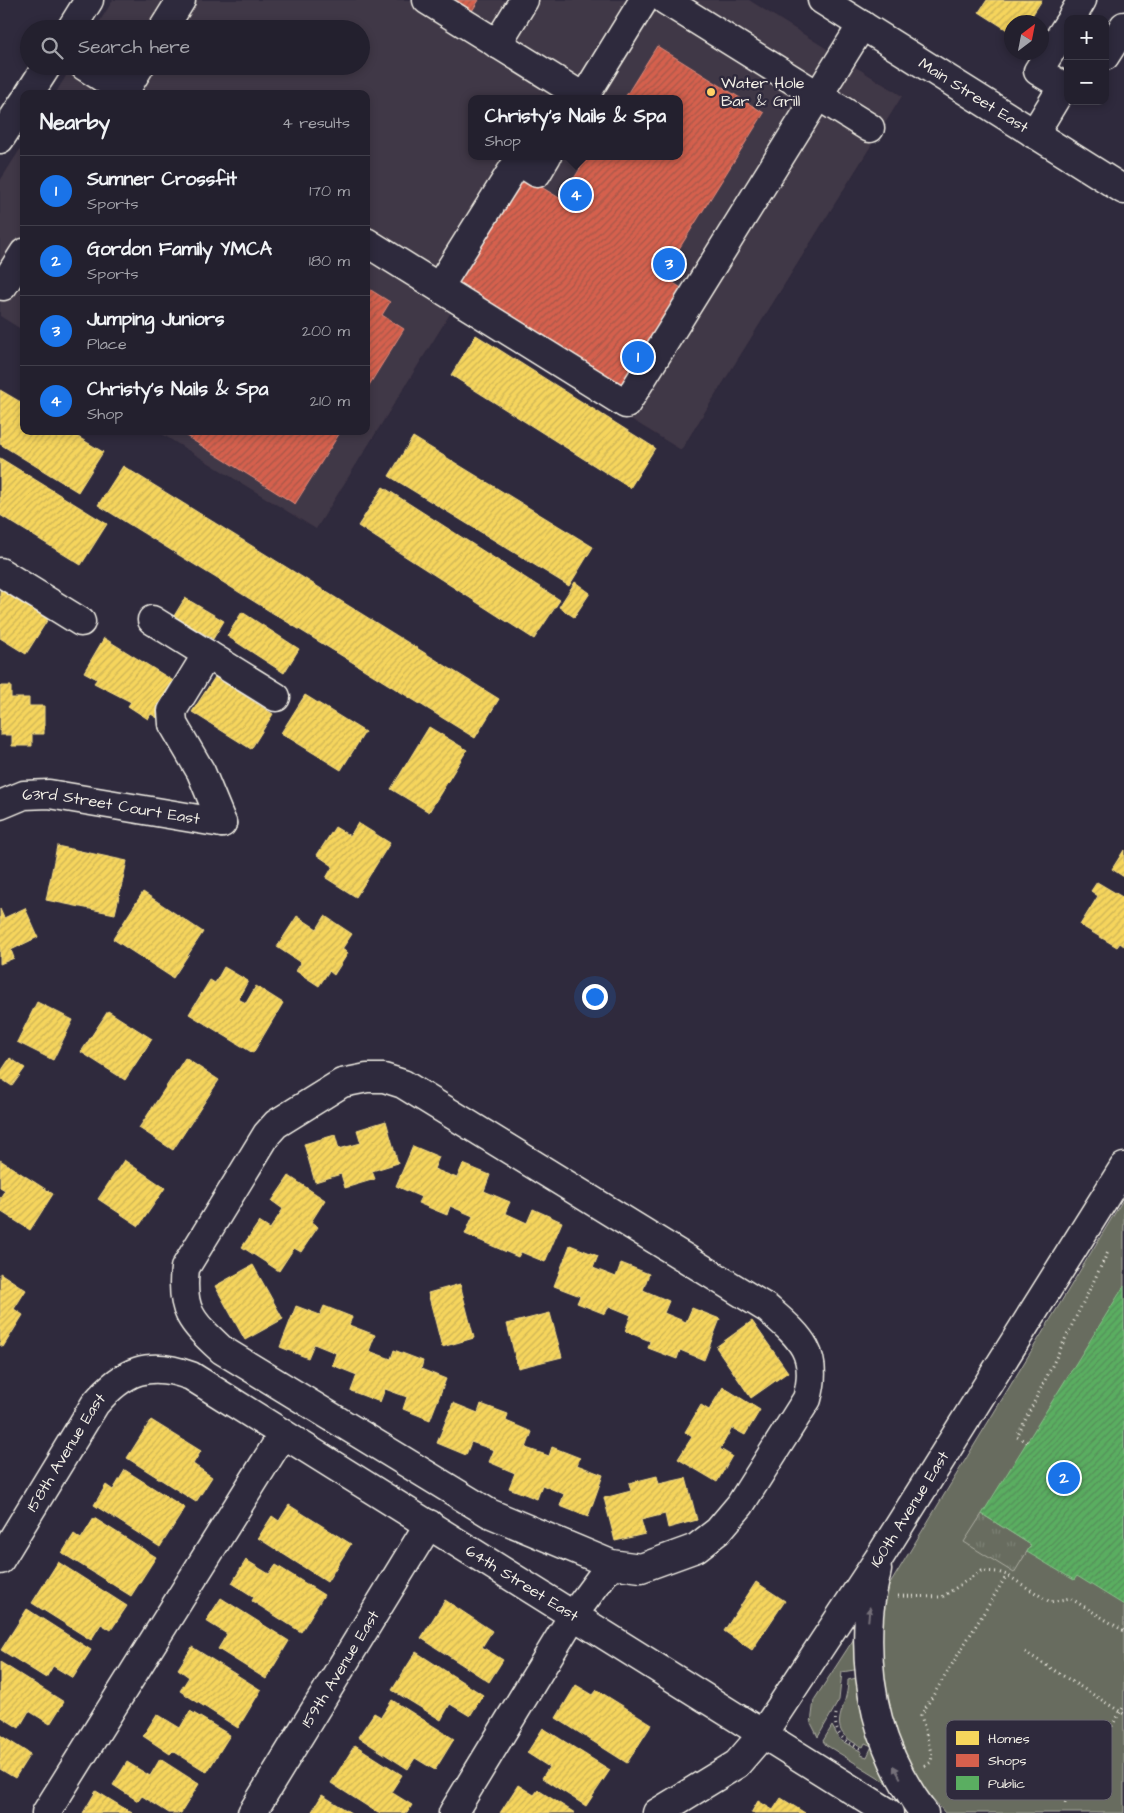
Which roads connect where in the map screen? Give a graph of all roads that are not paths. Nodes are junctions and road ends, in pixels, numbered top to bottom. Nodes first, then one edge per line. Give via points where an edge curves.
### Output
1 (89, 0) edge
2 (181, 0) edge
3 (427, 0) edge
4 (524, 0) edge
5 (644, 0) edge
6 (664, 0) edge
7 (822, 0) edge
8 (1082, 0) edge
9 (1073, 15) edge
10 (77, 20) edge
11 (169, 20) edge
12 (862, 25) junction
13 (1124, 26) edge
14 (1064, 30) edge
15 (497, 44) junction
16 (1109, 50) edge
17 (41, 75) edge
18 (98, 75) edge
19 (135, 75) edge
20 (1064, 87) edge
21 (32, 90) edge
22 (120, 90) edge
23 (127, 90) edge
24 (1064, 91) edge
25 (578, 95) edge
26 (585, 95) edge
27 (818, 96) junction
28 (870, 128) dead end
29 (1034, 134) junction
30 (545, 160) edge
31 (1124, 190) edge
32 (370, 244) edge
33 (20, 259) edge
34 (0, 284) edge
35 (439, 287) junction
36 (0, 572) edge
37 (152, 620) dead end
38 (81, 622) dead end
39 (207, 654) junction
40 (276, 697) dead end
41 (0, 805) edge
42 (1124, 1167) edge
43 (222, 1350) junction
44 (151, 1368) joint
45 (203, 1384) junction
46 (283, 1434) junction
47 (429, 1524) junction
48 (879, 1558) junction
49 (0, 1560) edge
50 (611, 1564) junction
51 (574, 1614) junction
52 (762, 1735) junction
53 (861, 1806) edge
54 (46, 1813) edge
55 (252, 1813) edge
56 (452, 1813) edge
57 (657, 1813) edge
58 (889, 1813) edge
59 (924, 1813) edge

1 - 10 street
2 - 11 street
3 - 15 street
4 - 15 street
5 - 26 street
6 - 27 street
7 - 12 street, Main Street East
8 - 9 street
12 - 27 street
12 - 29 street, Main Street East
13 - 16 street
14 - 20 street via 1038,71
15 - 25 street
17 - 21 street
18 - 22 street
19 - 23 street
24 - 29 street
27 - 28 street
27 - 35 street via 626,404
29 - 31 street, Main Street East
30 - 35 street via 537,173 518,161
32 - 35 street
33 - 34 street via 3,286
36 - 38 street
37 - 39 street
39 - 40 street
39 - 41 street, 63rd Street Court East via 172,711 173,724 201,772 222,823 49,794 24,795
42 - 48 street, 160th Avenue East
43 - 45 street
43 - 50 street via 489,1513
43 - 50 street via 194,1324 185,1303 186,1268 267,1134 276,1124 342,1083 384,1078 403,1084 768,1308 802,1342 812,1379 807,1399 740,1505 724,1524 696,1548 663,1561 641,1568
44 - 45 street, 64th Street East via 172,1369
44 - 49 street, 158th Avenue East via 136,1371 110,1386 95,1404
45 - 46 street, 64th Street East
46 - 47 street, 64th Street East
46 - 54 street
47 - 51 street, 64th Street East
47 - 55 street, 159th Avenue East
48 - 52 street, 160th Avenue East
59 -> 48 street via 893,1765 872,1699 868,1660 869,1614
50 - 51 street
51 - 52 street, 64th Street East
51 - 56 street
52 - 53 street, 64th Street East
52 - 57 street, 160th Avenue East via 737,1764
53 - 58 street, 64th Street East

